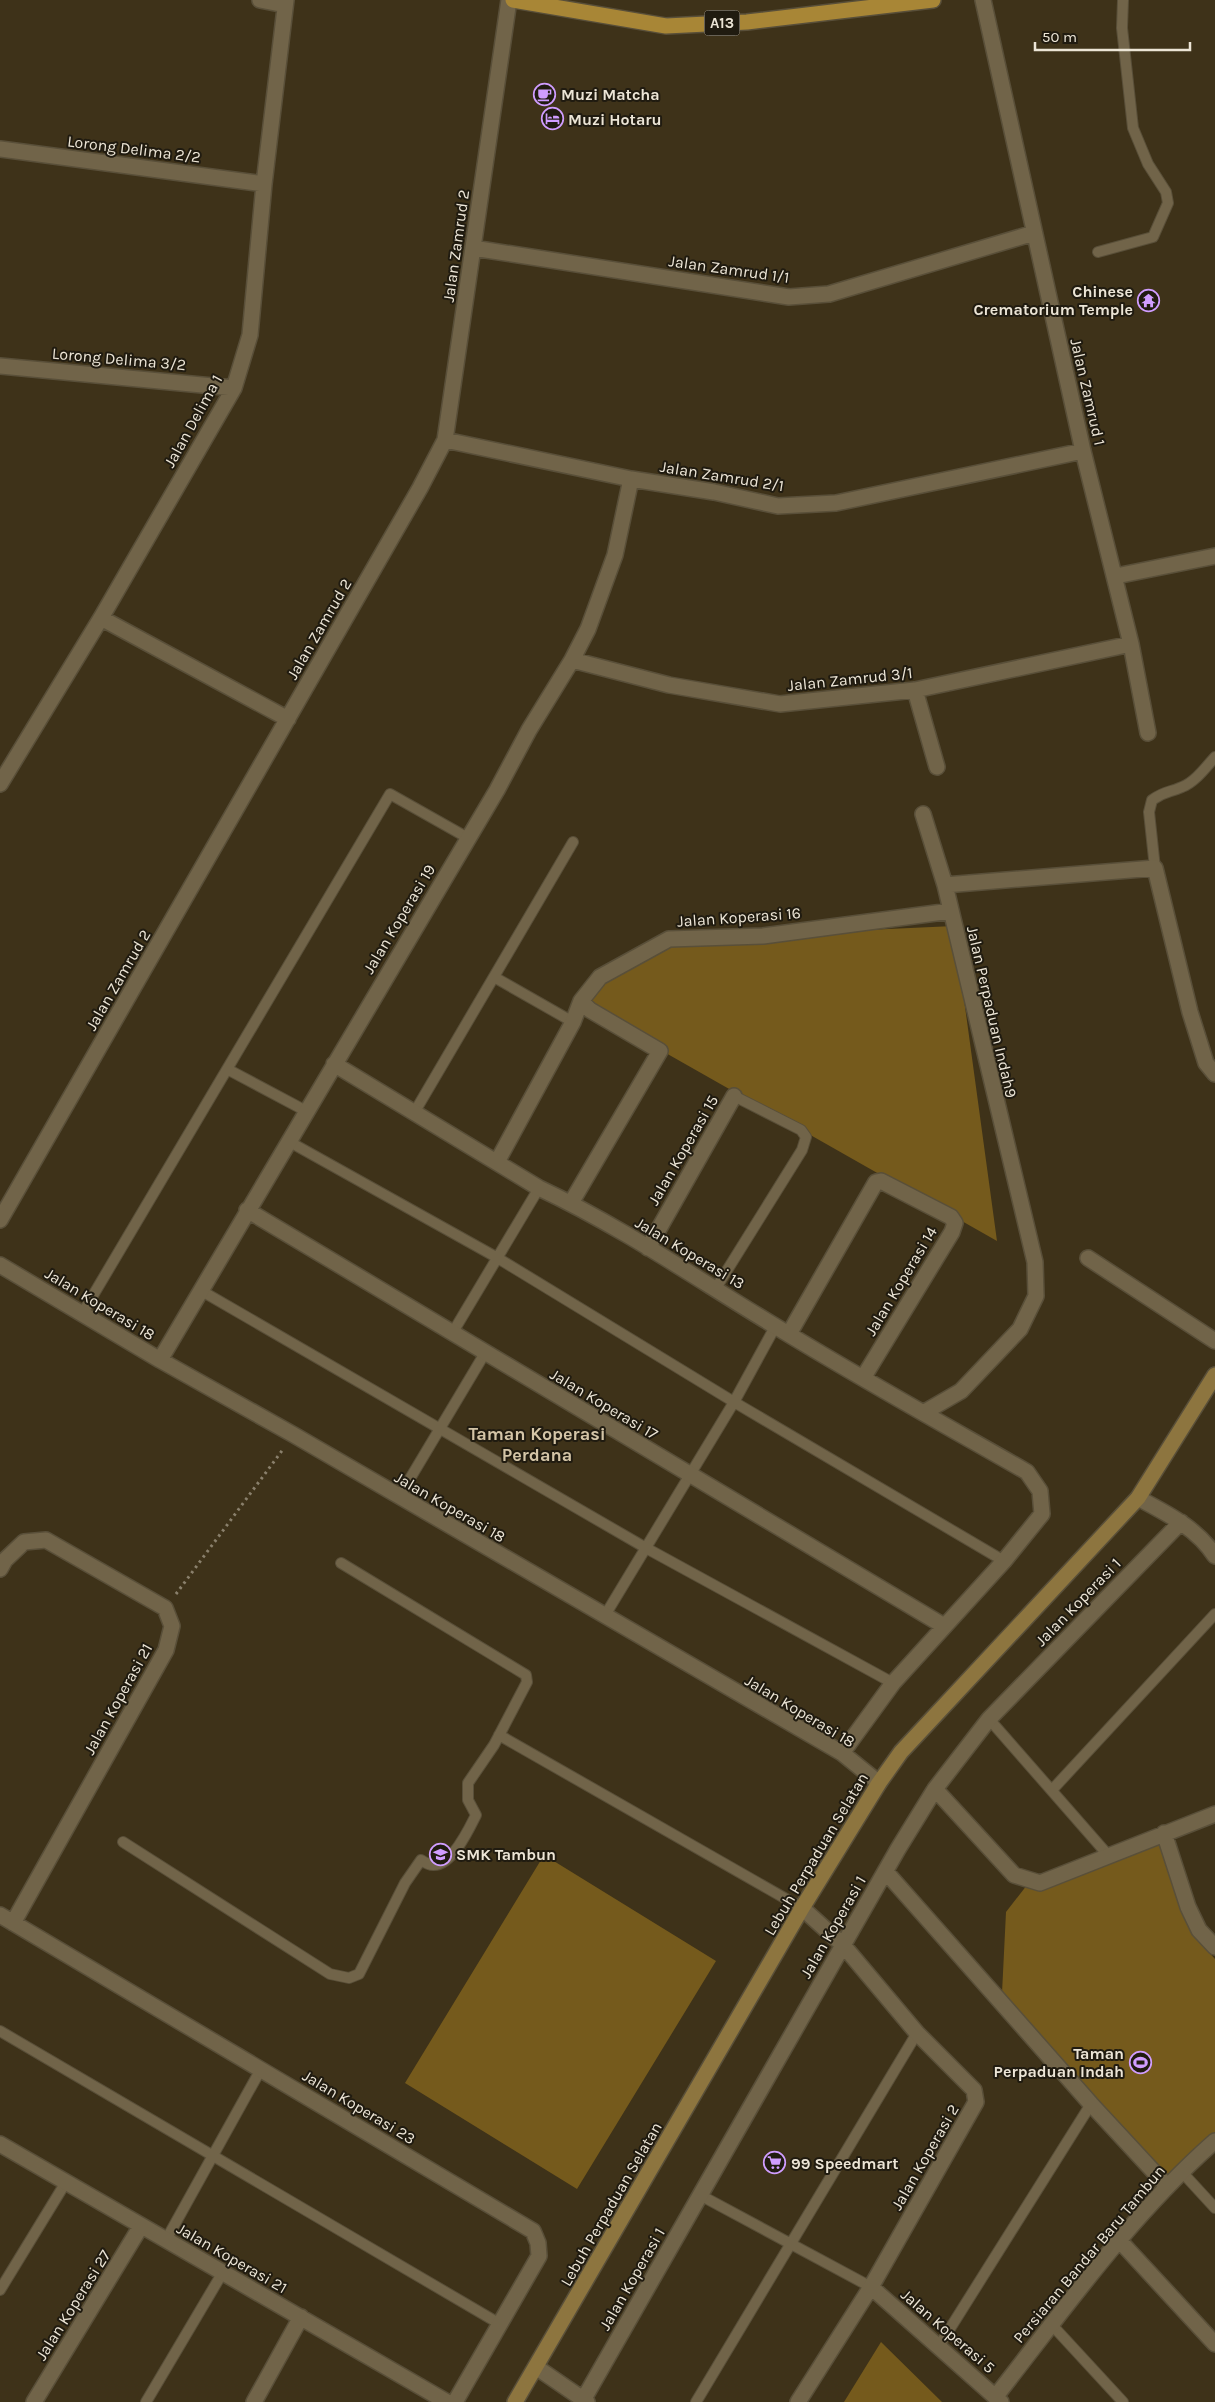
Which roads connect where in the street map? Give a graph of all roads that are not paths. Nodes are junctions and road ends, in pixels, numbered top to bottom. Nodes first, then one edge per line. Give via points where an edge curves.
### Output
1 (260, 0) edge
2 (511, 0) edge
3 (933, 0) edge
4 (983, 0) edge
5 (1123, 0) edge
6 (285, 3) edge
7 (0, 149) edge
8 (264, 184) junction
9 (1034, 233) junction
10 (473, 248) junction
11 (1098, 252) dead end
12 (0, 366) edge
13 (234, 388) junction
14 (444, 440) junction
15 (1083, 451) junction
16 (631, 479) junction
17 (1215, 556) edge
18 (1116, 576) junction
19 (101, 618) junction
20 (1131, 644) junction
21 (572, 660) junction
22 (915, 690) junction
23 (288, 719) junction
24 (1148, 733) dead end
25 (1215, 757) edge
26 (937, 767) dead end
27 (0, 784) edge
28 (923, 814) dead end
29 (468, 838) junction
30 (574, 842) dead end
31 (1154, 868) junction
32 (945, 885) junction
33 (951, 912) junction
34 (494, 977) junction
35 (581, 1001) junction
36 (573, 1022) junction
37 (334, 1064) junction
38 (227, 1069) junction
39 (1215, 1074) edge
40 (734, 1096) joint
41 (306, 1111) junction
42 (414, 1113) junction
43 (288, 1140) junction
44 (496, 1162) junction
45 (539, 1188) junction
46 (571, 1203) junction
47 (247, 1210) junction
48 (0, 1220) edge
49 (648, 1248) junction
50 (496, 1257) junction
51 (1088, 1258) dead end
52 (0, 1265) edge
53 (716, 1288) junction
54 (200, 1290) junction
55 (82, 1314) junction
56 (775, 1327) junction
57 (453, 1332) junction
58 (789, 1334) junction
59 (1215, 1341) edge
60 (485, 1353) junction
61 (160, 1360) junction
62 (863, 1378) junction
63 (1214, 1381) edge
64 (734, 1402) junction
65 (923, 1413) junction
66 (440, 1430) junction
67 (690, 1476) junction
68 (399, 1497) junction
69 (1138, 1498) junction
70 (1181, 1522) junction
71 (646, 1548) junction
72 (1215, 1556) edge
73 (1004, 1562) junction
74 (341, 1563) dead end
75 (0, 1569) edge
76 (1215, 1614) edge
77 (604, 1617) junction
78 (944, 1626) junction
79 (893, 1683) junction
80 (989, 1719) junction
81 (499, 1735) junction
82 (842, 1753) junction
83 (879, 1784) junction
84 (935, 1789) junction
85 (1052, 1790) junction
86 (1215, 1814) edge
87 (1164, 1833) junction
88 (123, 1842) dead end
89 (1108, 1855) junction
90 (886, 1872) junction
91 (802, 1908) junction
92 (6, 1919) edge
93 (843, 1945) junction
94 (1215, 1947) edge
95 (0, 2031) edge
96 (917, 2033) junction
97 (260, 2069) junction
98 (1091, 2104) junction
99 (1215, 2141) edge
100 (0, 2144) edge
101 (212, 2154) junction
102 (1181, 2171) junction
103 (66, 2182) junction
104 (1167, 2186) junction
105 (700, 2195) junction
106 (1215, 2208) edge
107 (141, 2226) junction
108 (166, 2240) junction
109 (1119, 2240) junction
110 (790, 2245) junction
111 (223, 2272) junction
112 (871, 2287) junction
113 (0, 2290) edge
114 (301, 2318) junction
115 (500, 2324) junction
116 (1052, 2325) junction
117 (1215, 2344) edge
118 (939, 2346) junction
119 (536, 2368) junction
120 (998, 2399) edge
121 (584, 2401) edge
122 (34, 2402) edge
123 (146, 2402) edge
124 (254, 2402) edge
125 (447, 2402) edge
126 (455, 2402) edge
127 (515, 2402) edge
128 (696, 2402) edge
129 (798, 2402) edge
130 (1122, 2402) edge

1 - 6 street
2 - 3 main road, A13 via 666,26 747,22
2 - 10 street, Jalan Zamrud 2
4 - 9 street, Jalan Zamrud 1
5 - 11 lane via 1122,28 1133,128 1148,164 1166,192 1168,203 1153,237
6 - 8 street, Jalan Delima 1
7 - 8 street, Lorong Delima 2/2
8 - 13 street, Jalan Delima 1 via 250,335
9 - 10 street, Jalan Zamrud 1/1 via 829,294 788,297
9 - 15 street, Jalan Zamrud 1
10 - 14 street, Jalan Zamrud 2
12 - 13 street, Lorong Delima 3/2
13 - 19 street, Jalan Delima 1
14 - 16 street, Jalan Zamrud 2/1
14 - 23 street, Jalan Zamrud 2
15 - 16 street, Jalan Zamrud 2/1 via 836,503 778,506
15 - 18 street, Jalan Zamrud 1
16 - 21 street, Jalan Koperasi 19 via 615,555 588,629
17 - 18 street
18 - 20 street, Jalan Zamrud 1
19 - 23 street
19 - 27 street, Jalan Delima 1
20 - 22 street, Jalan Zamrud 3/1
20 - 24 street, Jalan Zamrud 1
21 - 22 street, Jalan Zamrud 3/1 via 669,685 780,704
21 - 29 street, Jalan Koperasi 19
22 - 26 street
23 - 48 street, Jalan Zamrud 2
25 - 31 lane via 1182,788 1164,791 1152,800 1149,812
28 - 32 street, Jalan Perpaduan Indah9
29 - 37 street, Jalan Koperasi 19
29 - 38 lane via 390,794
30 - 34 lane
31 - 32 street
31 - 39 street via 1190,1012 1206,1063
32 - 33 street, Jalan Perpaduan Indah9
33 - 35 street, Jalan Koperasi 16 via 763,936 669,939 600,977
33 - 65 street, Jalan Perpaduan Indah9 via 1035,1262 1036,1296 1020,1329 961,1391
34 - 36 lane
34 - 42 lane
35 - 36 street, Jalan Koperasi 16
35 - 46 street via 590,1010 660,1051
36 - 44 street, Jalan Koperasi 16
37 - 41 street, Jalan Koperasi 19
37 - 42 street, Jalan Koperasi 13
38 - 41 lane
38 - 55 lane
40 - 49 street, Jalan Koperasi 15
40 - 53 lane via 801,1130 806,1137 802,1150
41 - 43 street, Jalan Koperasi 19
42 - 44 street, Jalan Koperasi 13
43 - 47 street, Jalan Koperasi 19
43 - 50 lane
44 - 45 street, Jalan Koperasi 13
45 - 46 street, Jalan Koperasi 13
45 - 50 lane
46 - 49 street, Jalan Koperasi 13
47 - 54 street, Jalan Koperasi 19
47 - 57 street, Jalan Koperasi 17
49 - 53 street, Jalan Koperasi 13
50 - 57 lane
50 - 64 lane
51 - 59 street
52 - 55 street, Jalan Koperasi 18
53 - 56 street, Jalan Koperasi 13
54 - 61 street, Jalan Koperasi 19
54 - 66 lane
55 - 61 street, Jalan Koperasi 18
56 - 58 street, Jalan Koperasi 13
56 - 64 lane
57 - 60 street, Jalan Koperasi 17
58 - 62 street, Jalan Koperasi 13
58 - 62 street, Jalan Koperasi 14 via 876,1182 881,1181 951,1217 955,1224 952,1232
60 - 66 lane
60 - 67 street, Jalan Koperasi 17
61 - 68 street, Jalan Koperasi 18
62 - 65 street, Jalan Koperasi 13
63 - 69 street, Lebuh Perpaduan Selatan
64 - 67 lane
64 - 73 lane
65 - 73 street, Jalan Koperasi 13 via 1028,1472 1040,1492 1042,1514
66 - 68 lane
66 - 71 lane
67 - 71 lane
67 - 78 street, Jalan Koperasi 17
68 - 77 street, Jalan Koperasi 18
69 - 70 street
69 - 83 street, Lebuh Perpaduan Selatan via 901,1752
70 - 72 street
70 - 80 street, Jalan Koperasi 1
71 - 77 lane
71 - 79 lane
73 - 78 street
74 - 81 lane via 526,1675 527,1682
75 - 92 street, Jalan Koperasi 21 via 24,1542 46,1540 165,1608 172,1626 166,1650
76 - 85 lane
77 - 82 street, Jalan Koperasi 18
78 - 79 street
79 - 82 street
80 - 84 street, Jalan Koperasi 1
80 - 85 lane
81 - 88 lane via 468,1783 468,1800 476,1815 455,1851 444,1862 433,1865 421,1860 359,1974 348,1978 330,1974
81 - 91 lane
82 - 83 street, Jalan Koperasi 18
83 - 91 street, Lebuh Perpaduan Selatan
84 - 89 street via 1014,1875 1040,1883
84 - 90 street, Jalan Koperasi 1
85 - 89 lane
86 - 87 street
87 - 89 street
87 - 94 street via 1188,1907 1199,1930
90 - 93 street, Jalan Koperasi 1
90 - 98 street
91 - 93 street, Jalan Koperasi 2
91 - 119 street, Lebuh Perpaduan Selatan
92 - 97 street, Jalan Koperasi 23
93 - 96 street, Jalan Koperasi 2
93 - 105 street, Jalan Koperasi 1
95 - 101 lane
96 - 110 lane
96 - 112 street, Jalan Koperasi 2 via 974,2090 976,2102
97 - 101 lane
97 - 115 street, Jalan Koperasi 23 via 533,2231 540,2256
98 - 104 street
98 - 118 lane
99 - 102 street, Persiaran Bandar Baru Tambun
100 - 103 street, Jalan Koperasi 21
101 - 108 lane
101 - 115 lane
102 - 104 street, Persiaran Bandar Baru Tambun
102 - 106 lane
103 - 107 street, Jalan Koperasi 21
103 - 113 lane
104 - 109 street, Persiaran Bandar Baru Tambun
105 - 110 lane
105 - 121 street, Jalan Koperasi 1
107 - 108 street, Jalan Koperasi 21
107 - 122 street, Jalan Koperasi 27
108 - 111 street, Jalan Koperasi 21
109 - 116 street, Persiaran Bandar Baru Tambun
109 - 117 street
110 - 112 lane
110 - 128 lane
111 - 114 street, Jalan Koperasi 21
111 - 123 lane
112 - 118 street, Jalan Koperasi 5
112 - 129 street, Jalan Koperasi 2
114 - 124 street
114 - 125 street, Jalan Koperasi 21
115 - 126 street, Jalan Koperasi 23
116 - 120 street, Persiaran Bandar Baru Tambun
116 - 130 lane
118 - 120 street, Jalan Koperasi 5
119 - 121 street
119 - 127 street, Lebuh Perpaduan Selatan

